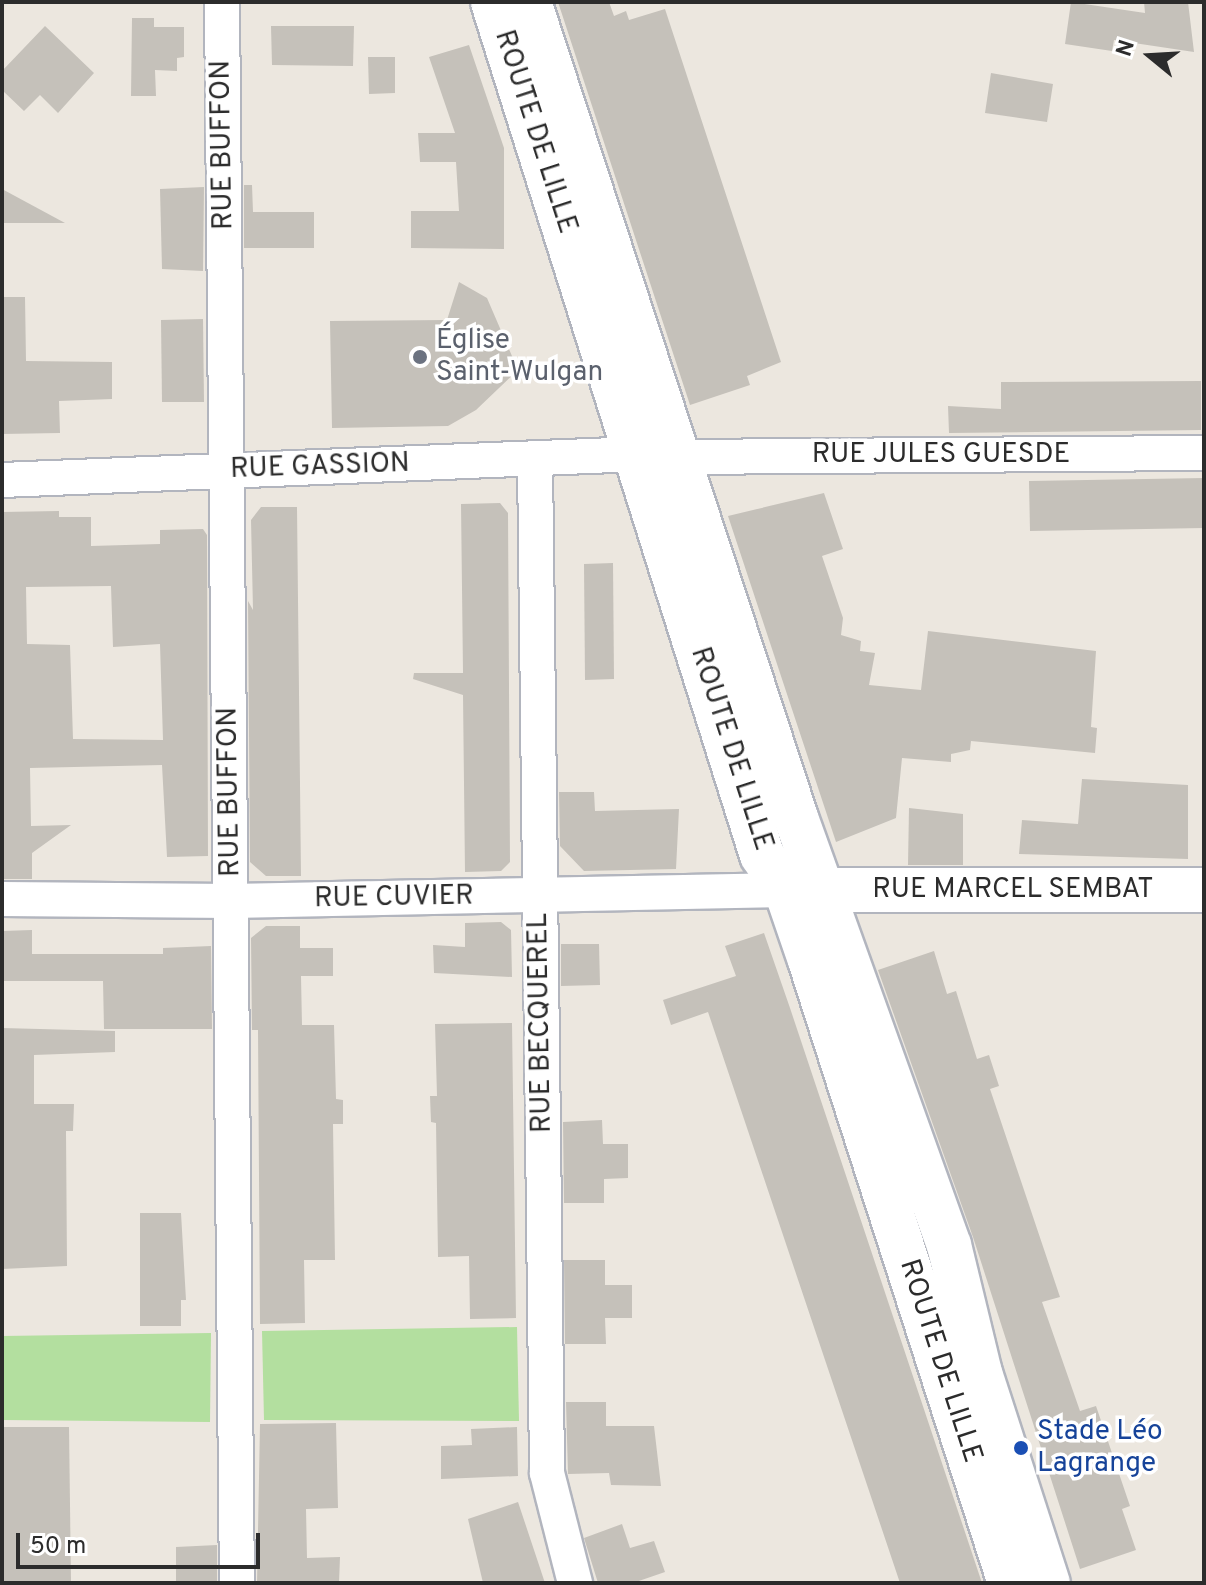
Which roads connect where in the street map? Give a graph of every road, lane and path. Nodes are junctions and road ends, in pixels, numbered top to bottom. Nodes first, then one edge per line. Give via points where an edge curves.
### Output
1 (222, 2) edge
2 (493, 2) edge
3 (529, 2) edge
4 (1204, 453) edge
5 (658, 456) junction
6 (535, 460) junction
7 (227, 470) junction
8 (2, 480) edge
9 (804, 890) junction
10 (1204, 890) edge
11 (539, 894) junction
12 (2, 899) edge
13 (231, 901) junction
14 (237, 1583) edge
15 (575, 1583) edge
16 (1010, 1583) edge
17 (1048, 1583) edge

1 - 7 street, RUE BUFFON
2 - 5 main road, ROUTE DE LILLE
3 - 5 main road, ROUTE DE LILLE
4 - 5 street, RUE JULES GUESDE
5 - 6 street, RUE GASSION
5 - 9 main road, ROUTE DE LILLE
6 - 7 street, RUE GASSION
6 - 11 street, RUE BECQUEREL
7 - 8 street, RUE GASSION
7 - 13 street, RUE BUFFON
9 - 10 main road, RUE MARCEL SEMBAT
9 - 11 street, RUE CUVIER
9 - 16 main road, ROUTE DE LILLE
9 - 17 main road, ROUTE DE LILLE via 949,1245 980,1373
11 - 13 street, RUE CUVIER
11 - 15 street, RUE BECQUEREL via 547,1473
12 - 13 street, RUE CUVIER
13 - 14 street, RUE BUFFON

